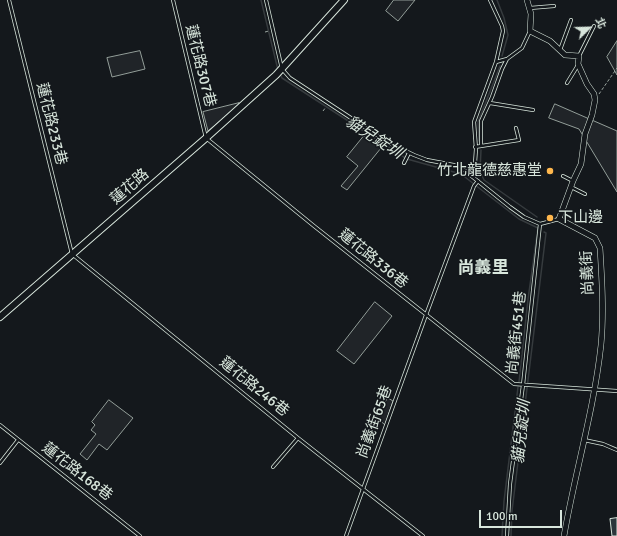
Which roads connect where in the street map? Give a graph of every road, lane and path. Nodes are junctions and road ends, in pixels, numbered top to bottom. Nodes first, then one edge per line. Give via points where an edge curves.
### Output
1 (9, 0) edge
2 (172, 0) edge
3 (266, 0) edge
4 (344, 0) edge
5 (490, 0) edge
6 (527, 0) edge
7 (554, 6) dead end
8 (529, 8) junction
9 (571, 20) dead end
10 (594, 26) dead end
11 (530, 31) junction
12 (560, 50) junction
13 (579, 56) junction
14 (507, 59) junction
15 (496, 62) junction
16 (578, 64) junction
17 (617, 68) edge
18 (282, 69) junction
19 (567, 83) dead end
20 (595, 100) junction
21 (328, 103) junction
22 (490, 103) junction
23 (533, 110) dead end
24 (323, 111) dead end
25 (516, 128) dead end
26 (206, 138) junction
27 (481, 146) junction
28 (475, 147) junction
29 (409, 153) junction
30 (404, 163) dead end
31 (563, 176) dead end
32 (474, 177) junction
33 (478, 181) junction
34 (573, 181) junction
35 (571, 187) junction
36 (585, 194) dead end
37 (559, 219) junction
38 (540, 224) junction
39 (72, 254) junction
40 (426, 315) junction
41 (0, 317) edge
42 (522, 385) junction
43 (531, 385) joint
44 (595, 389) junction
45 (617, 391) edge
46 (0, 425) edge
47 (298, 438) junction
48 (18, 440) junction
49 (584, 440) junction
50 (617, 450) edge
51 (0, 464) edge
52 (273, 467) dead end
53 (362, 489) junction
54 (140, 536) edge
55 (346, 536) edge
56 (423, 536) edge
57 (507, 536) edge
58 (564, 536) edge

1 - 39 lane, 蓮花路233巷
2 - 26 lane, 蓮花路307巷
3 - 18 lane
4 - 18 street
5 - 15 lane via 503,31
6 - 8 street
7 - 8 lane
8 - 11 street
9 - 12 lane
10 - 13 lane
11 - 12 street
11 - 14 lane via 522,48
12 - 13 street via 565,55
13 - 16 street
14 - 15 lane
14 - 22 lane
15 - 28 lane via 474,122
16 - 19 lane
16 - 20 street
17 - 20 path
18 - 21 lane via 290,78
18 - 26 street, 蓮花路
20 - 34 street via 585,134 581,164
21 - 24 path
21 - 29 lane
22 - 23 lane
22 - 27 lane via 482,121
25 - 27 lane via 519,140
26 - 39 street, 蓮花路
26 - 40 lane, 蓮花路336巷
27 - 28 lane
28 - 32 lane
29 - 30 lane
29 - 32 lane via 427,160 459,166
31 - 34 lane
32 - 33 lane
33 - 38 lane via 524,217
33 - 40 lane, 尚義街65巷
34 - 35 street
35 - 36 lane
35 - 37 street
37 - 38 lane
37 - 44 street, 尚義街 via 595,238 600,248 601,344
38 - 42 lane, 尚義街451巷
39 - 41 street, 蓮花路
39 - 47 lane, 蓮花路246巷
40 - 42 lane, 蓮花路336巷 via 508,380
40 - 53 lane, 尚義街65巷
42 - 43 lane, 蓮花路336巷
42 - 57 lane, 尚義街451巷 via 510,484
43 - 44 lane, 尚義街451巷
44 - 45 lane, 尚義街451巷
44 - 49 street, 尚義街
46 - 48 lane, 蓮花路168巷
47 - 52 lane
47 - 53 lane, 蓮花路246巷
48 - 51 lane
48 - 54 lane, 蓮花路168巷
49 - 50 lane
49 - 58 street, 尚義街
53 - 55 lane, 尚義街65巷
53 - 56 lane, 蓮花路246巷

